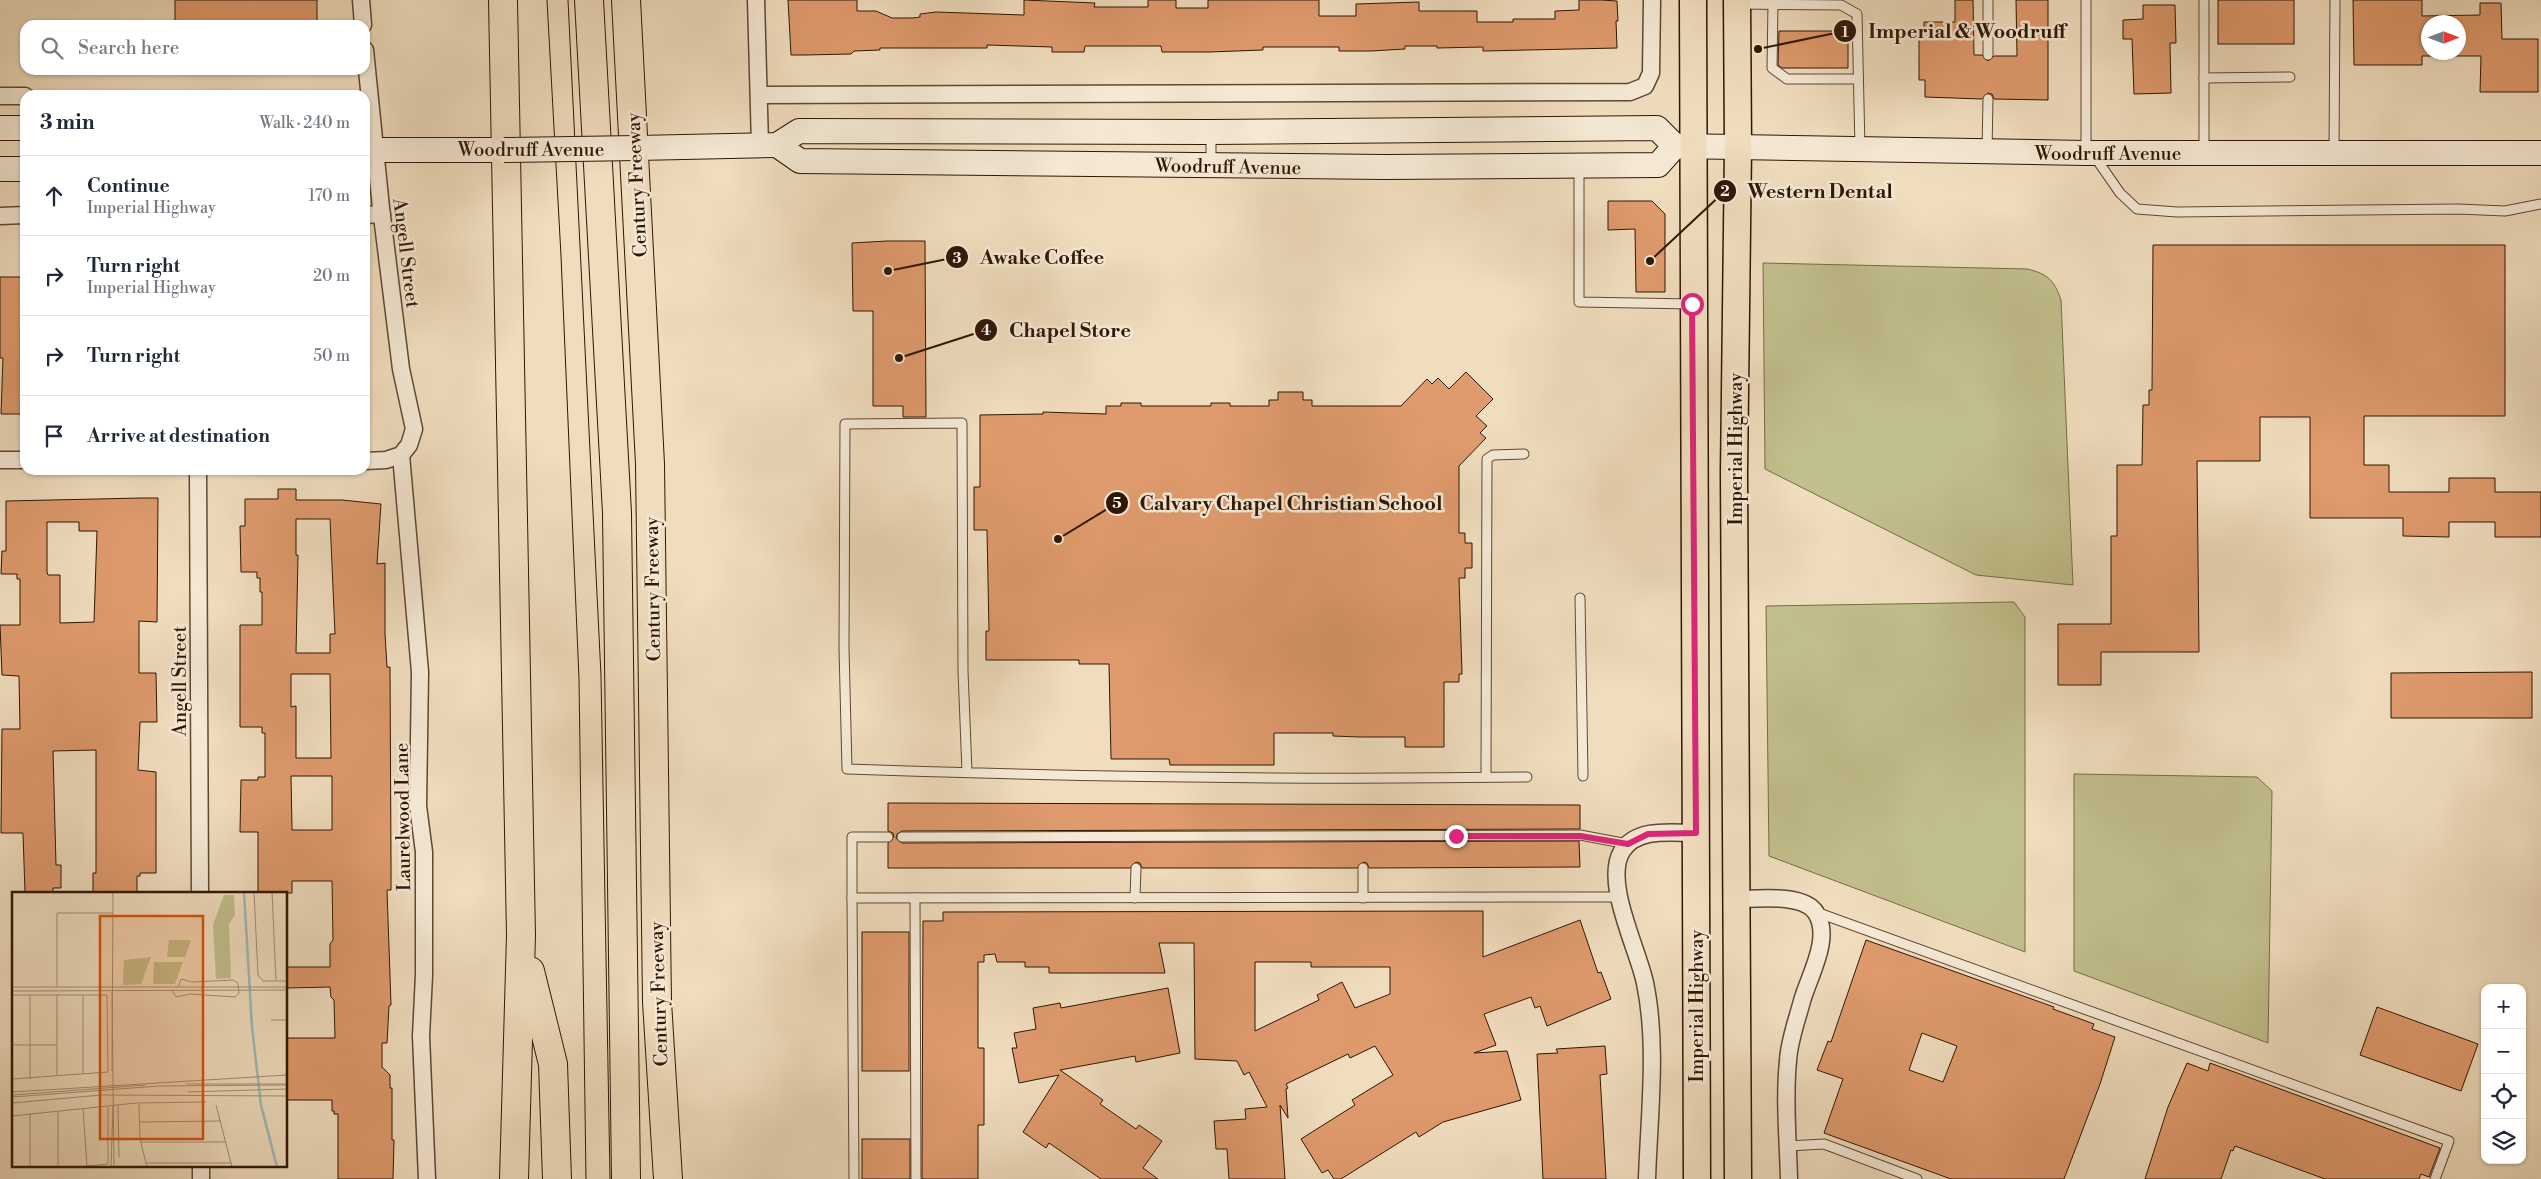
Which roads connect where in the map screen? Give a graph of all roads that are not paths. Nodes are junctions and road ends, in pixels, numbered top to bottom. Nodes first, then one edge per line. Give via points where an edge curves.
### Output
1 (361, 0) edge
2 (503, 0) edge
3 (589, 0) edge
4 (626, 0) edge
5 (756, 0) edge
6 (1652, 0) edge
7 (1693, 0) edge
8 (1988, 0) edge
9 (2086, 0) edge
10 (2204, 0) edge
11 (2334, 0) edge
12 (1737, 2) edge
13 (1773, 4) junction
14 (363, 20) edge
15 (1988, 55) dead end
16 (366, 75) edge
17 (2290, 77) dead end
18 (2204, 78) junction
19 (1858, 79) junction
20 (367, 90) edge
21 (759, 95) junction
22 (0, 96) edge
23 (20, 96) edge
24 (1988, 99) dead end
25 (0, 128) edge
26 (20, 128) edge
27 (1211, 132) junction
28 (769, 145) junction
29 (1685, 146) junction
30 (1738, 147) junction
31 (1860, 149) junction
32 (370, 150) edge
33 (1987, 152) junction
34 (2089, 153) junction
35 (2204, 153) junction
36 (2334, 153) junction
37 (2541, 153) edge
38 (370, 159) edge
39 (1211, 166) junction
40 (1579, 166) junction
41 (0, 169) edge
42 (20, 169) edge
43 (2541, 204) edge
44 (370, 214) edge
45 (382, 214) junction
46 (0, 216) edge
47 (20, 216) edge
48 (1692, 304) junction
49 (1524, 454) dead end
50 (401, 455) junction
51 (0, 460) edge
52 (20, 460) edge
53 (370, 461) edge
54 (198, 475) edge
55 (1580, 598) dead end
56 (967, 772) junction
57 (1583, 776) dead end
58 (1486, 777) junction
59 (1527, 777) dead end
60 (1696, 833) junction
61 (888, 837) dead end
62 (902, 837) dead end
63 (1628, 844) junction
64 (1136, 868) dead end
65 (1363, 868) dead end
66 (200, 892) edge
67 (1619, 896) junction
68 (852, 898) junction
69 (915, 898) junction
70 (1135, 898) junction
71 (1363, 898) junction
72 (1736, 898) junction
73 (1816, 912) junction
74 (521, 935) junction
75 (656, 1002) junction
76 (1788, 1146) junction
77 (201, 1166) edge
78 (201, 1179) edge
79 (427, 1179) edge
80 (514, 1179) edge
81 (557, 1179) edge
82 (626, 1179) edge
83 (649, 1179) edge
84 (668, 1179) edge
85 (854, 1179) edge
86 (916, 1179) edge
87 (1647, 1179) edge
88 (1697, 1179) edge
89 (1738, 1179) edge
90 (1789, 1179) edge
91 (1917, 1179) edge
92 (2435, 1179) edge

1 - 14 street
2 - 74 highway
3 - 82 highway via 617,513
4 - 75 highway, Century Freeway via 650,464
5 - 21 street
6 - 21 street via 1651,74 1645,86 1630,92
7 - 29 main road, Imperial Highway
8 - 15 lane
9 - 34 lane
10 - 18 lane
11 - 36 lane
12 - 13 lane
12 - 30 main road, Imperial Highway
13 - 19 lane via 1841,5 1857,14
13 - 19 lane via 1772,68 1787,79
16 - 20 street, Angell Street
17 - 18 lane
18 - 35 lane
19 - 31 lane
21 - 28 street
22 - 23 street
24 - 33 lane
25 - 26 main road
27 - 28 main road, Woodruff Avenue via 799,131
27 - 29 main road, Woodruff Avenue via 1657,128
27 - 39 lane
28 - 32 main road, Woodruff Avenue, bridge
28 - 39 main road, Woodruff Avenue via 800,162
29 - 30 main road, Woodruff Avenue
29 - 40 main road, Woodruff Avenue via 1658,165
29 - 48 main road, Imperial Highway
30 - 31 main road, Woodruff Avenue
30 - 72 main road, Imperial Highway via 1734,473
31 - 33 main road, Woodruff Avenue
33 - 34 main road, Woodruff Avenue
34 - 35 main road, Woodruff Avenue
34 - 43 lane via 2120,193 2137,208 2177,212 2505,211
35 - 36 main road, Woodruff Avenue
36 - 37 main road, Woodruff Avenue
38 - 45 street, Angell Street
39 - 40 main road, Woodruff Avenue
40 - 48 lane via 1579,302
41 - 42 main road
44 - 45 street
45 - 50 street, Angell Street via 401,369 413,420 413,438
46 - 47 street
48 - 60 main road, Imperial Highway
49 - 58 lane via 1493,455 1487,459
50 - 53 street
50 - 79 street, Laurelwood Lane via 420,672 418,806 424,852 421,1036
51 - 52 street
54 - 66 street, Angell Street
55 - 57 lane
56 - 56 lane via 847,769 845,424 962,423 963,671
56 - 58 lane via 1250,778
58 - 59 lane
60 - 63 street via 1648,834
60 - 88 main road, Imperial Highway
61 - 68 lane via 852,837
62 - 63 lane via 1580,836
63 - 67 street via 1616,870
64 - 70 lane
65 - 71 lane
67 - 71 lane
67 - 87 street via 1645,982 1652,1028
68 - 69 lane
68 - 85 lane
69 - 70 lane
69 - 86 lane
70 - 71 lane
72 - 73 street via 1789,898
72 - 89 main road, Imperial Highway
73 - 76 street via 1821,927 1820,947 1788,1060
73 - 92 lane via 2450,1141
74 - 80 highway
74 - 81 highway via 553,1064
75 - 83 highway
75 - 84 highway, Century Freeway
76 - 90 street
76 - 91 lane via 1824,1144
77 - 78 street

